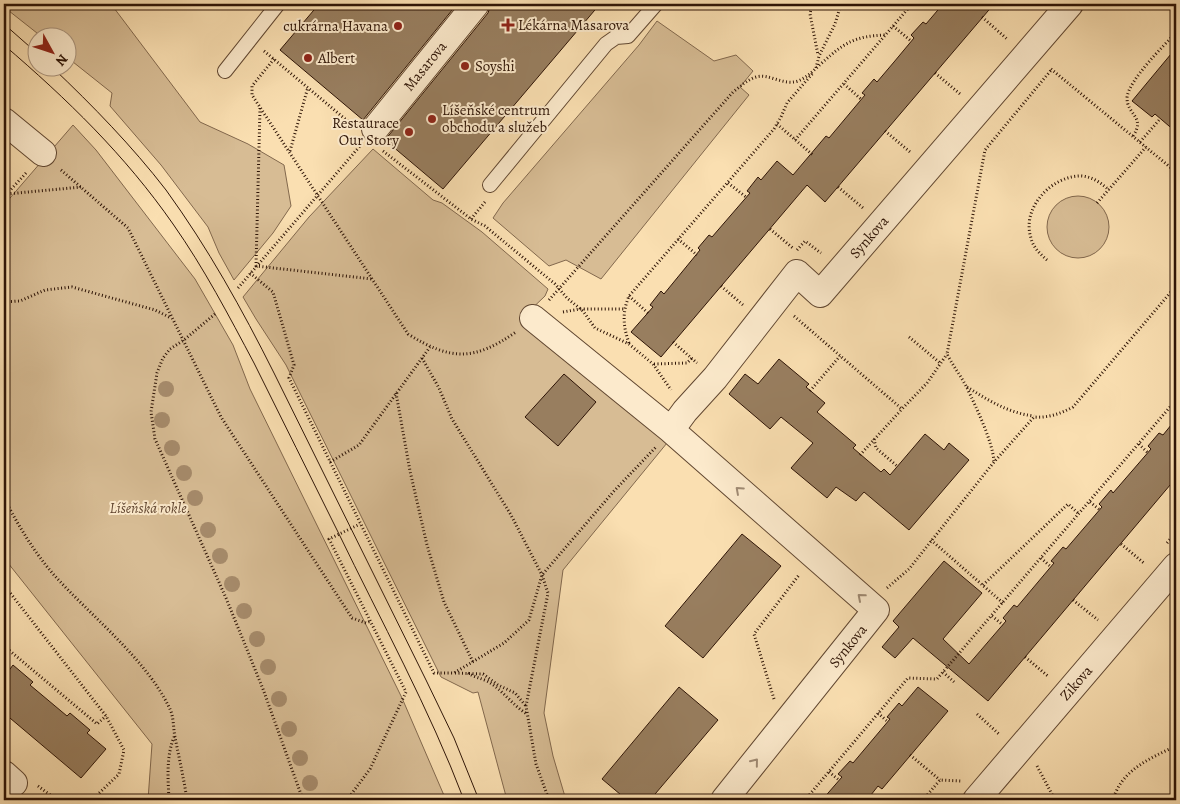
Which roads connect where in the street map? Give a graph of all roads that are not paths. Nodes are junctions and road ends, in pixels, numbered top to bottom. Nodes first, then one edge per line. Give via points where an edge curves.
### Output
1 (278, 4) edge
2 (476, 4) edge
3 (656, 4) edge
4 (1070, 4) edge
5 (225, 70) dead end
6 (4, 121) edge
7 (371, 133) road end
8 (43, 154) road end
9 (490, 186) dead end
10 (534, 318) road end
11 (678, 421) junction
12 (1176, 566) edge
13 (724, 800) edge
14 (976, 800) edge

1 - 5 lane
2 - 7 street, Masarova
3 - 9 lane via 628,36 616,37 606,44
4 - 11 street, Synkova via 820,294 797,273
6 - 8 street
10 - 11 street, Synkova
13 -> 11 street, Synkova via 876,610 813,556
12 - 14 street, Zikova via 1013,740

